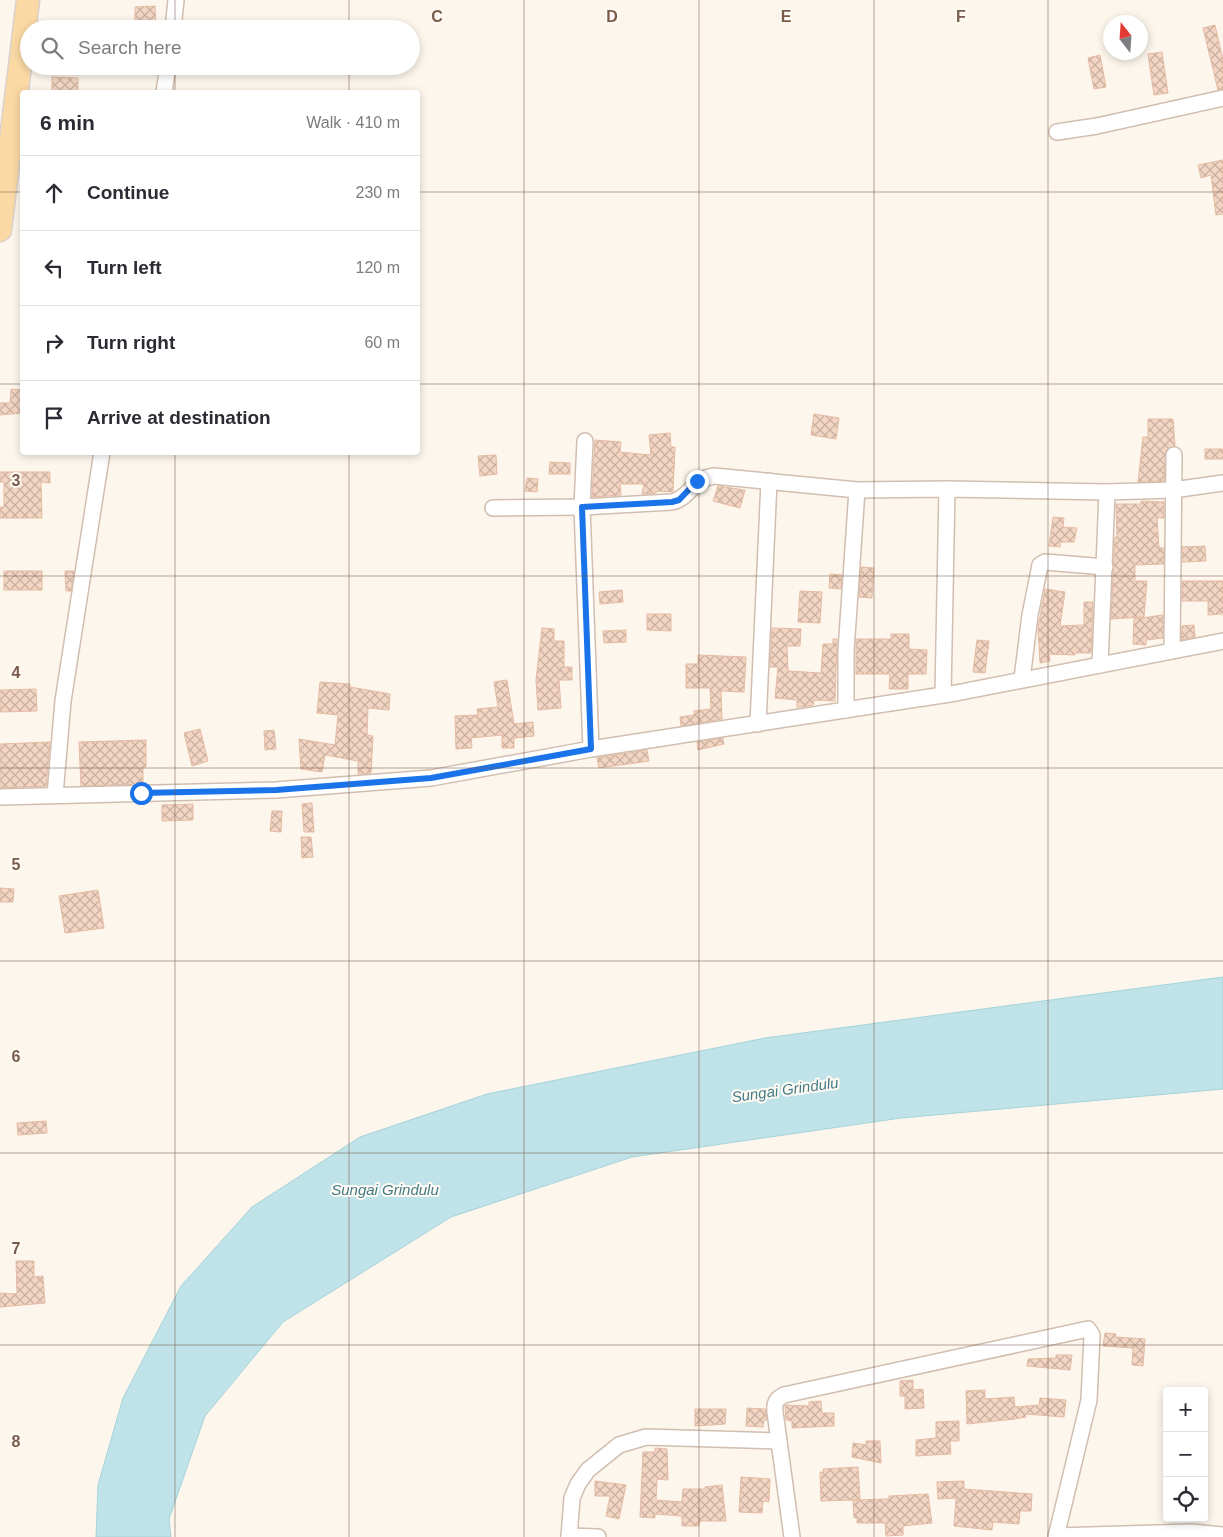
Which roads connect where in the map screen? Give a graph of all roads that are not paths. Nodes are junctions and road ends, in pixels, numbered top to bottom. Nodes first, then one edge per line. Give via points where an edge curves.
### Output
1 (28, 0) edge
2 (176, 0) edge
3 (24, 20) edge
4 (174, 20) edge
5 (20, 43) edge
6 (167, 75) edge
7 (164, 90) edge
8 (1223, 98) edge
9 (7, 114) edge
10 (1057, 132) dead end
11 (0, 230) edge
12 (586, 441) dead end
13 (102, 455) edge
14 (1174, 455) dead end
15 (769, 481) junction
16 (1223, 483) edge
17 (947, 489) junction
18 (857, 490) junction
19 (1173, 490) junction
20 (1107, 492) junction
21 (582, 507) junction
22 (493, 508) dead end
23 (1105, 567) junction
24 (1223, 641) edge
25 (1172, 651) junction
26 (1100, 665) junction
27 (1022, 678) junction
28 (943, 695) junction
29 (846, 710) junction
30 (758, 724) junction
31 (591, 749) junction
32 (54, 796) junction
33 (0, 797) edge
34 (779, 1441) junction
35 (1223, 1535) edge
36 (569, 1536) edge
37 (1056, 1536) edge
38 (598, 1537) edge
39 (792, 1537) edge

1 - 3 main road
2 - 4 street
5 - 9 main road
6 - 7 street
8 - 10 street
9 - 11 main road
12 - 21 street
13 - 32 street via 63,701
14 - 19 street
15 - 18 street
15 - 21 street via 704,478 679,500
15 - 30 street
16 - 19 street
17 - 18 street
17 - 20 street
17 - 28 street
18 - 29 street via 846,651
19 - 20 street
19 - 25 street
20 - 23 street
21 - 22 street
21 - 31 street
23 - 26 street
23 - 27 street via 1045,562 1040,565
24 - 25 street
25 - 26 street
26 - 27 street
27 - 28 street
28 - 29 street
29 - 30 street
30 - 31 street
31 - 32 street via 431,778 276,790
32 - 33 street
34 - 36 street via 646,1437 619,1445 588,1470 578,1484 572,1498
34 - 37 street via 774,1406 776,1400 784,1395 1088,1329 1092,1335 1089,1400
34 - 39 street
35 - 37 street via 1191,1532
36 - 38 street

